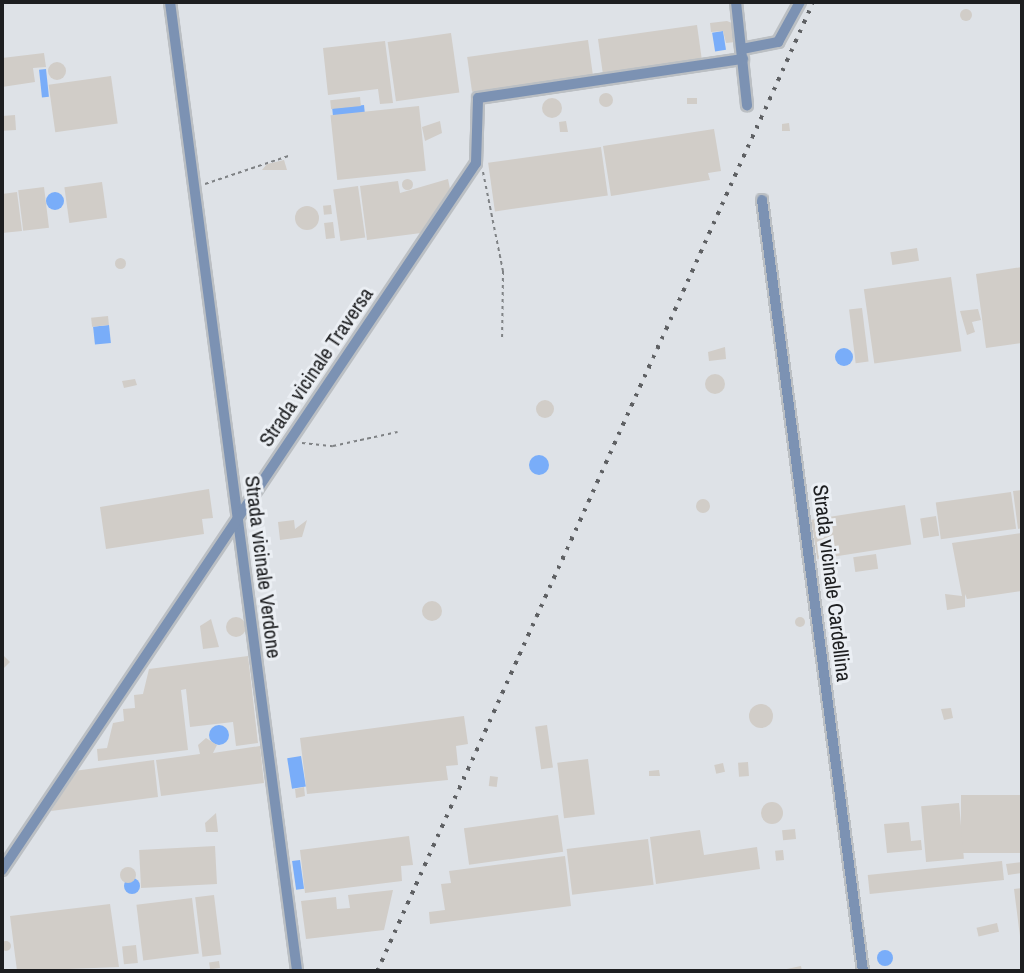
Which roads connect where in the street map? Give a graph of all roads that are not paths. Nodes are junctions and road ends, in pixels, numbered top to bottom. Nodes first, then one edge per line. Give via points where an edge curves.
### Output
1 (170, 2) edge
2 (736, 2) edge
3 (800, 2) edge
4 (743, 54) junction
5 (747, 105) dead end
6 (762, 200) dead end
7 (238, 520) junction
8 (2, 870) edge
9 (297, 971) edge
10 (863, 971) edge

1 - 7 street, Strada vicinale Verdone
2 - 4 street
3 - 4 street via 778,42
4 - 5 street
4 - 7 street, Strada vicinale Traversa via 484,95 475,102 476,163
6 - 10 street, Strada vicinale Cardellina
7 - 8 street, Strada vicinale Traversa
7 - 9 street, Strada vicinale Verdone

